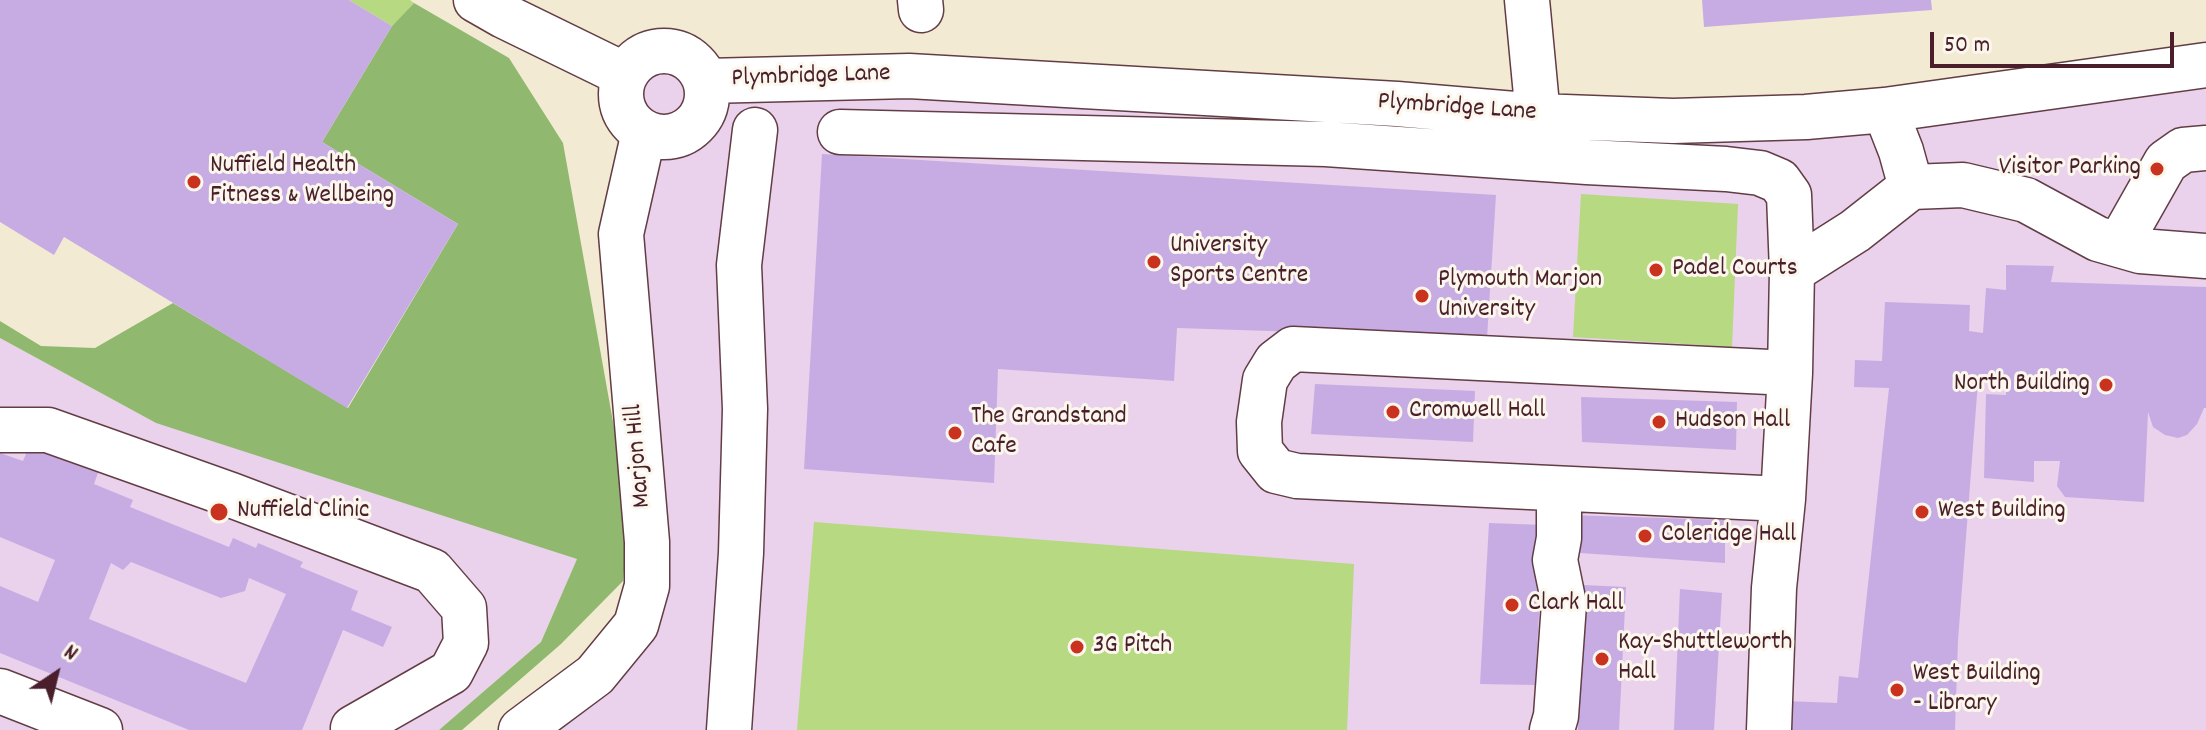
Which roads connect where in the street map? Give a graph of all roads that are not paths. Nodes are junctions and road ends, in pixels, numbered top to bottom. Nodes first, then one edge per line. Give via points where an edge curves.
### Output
1 (476, 0) edge
2 (1527, 0) edge
3 (2206, 65) edge
4 (625, 75) junction
5 (706, 81) junction
6 (1885, 110) junction
7 (1538, 116) junction
8 (755, 130) dead end
9 (644, 132) junction
10 (840, 132) dead end
11 (2206, 148) edge
12 (1911, 187) junction
13 (2119, 245) junction
14 (2206, 256) edge
15 (1792, 271) junction
16 (1790, 373) junction
17 (0, 430) edge
18 (1559, 489) junction
19 (1783, 499) junction
20 (0, 691) edge
21 (353, 728) dead end
22 (100, 730) edge
23 (521, 730) edge
24 (729, 730) edge
25 (1552, 730) edge
26 (1769, 730) edge

1 - 4 street
2 - 7 street
3 - 6 street, Plymbridge Lane
4 - 5 street via 644,55 671,51 696,64
4 - 9 street via 623,107
5 - 7 street, Plymbridge Lane via 909,76
5 - 9 street via 707,103 692,128 665,137
6 - 7 street, Plymbridge Lane via 1673,121
6 - 12 street
8 - 24 street via 739,265 745,409
9 - 23 street, Marjon Hill via 621,234 647,586 636,625 595,675
10 - 15 street via 1326,144 1760,173 1779,181 1789,195
11 - 13 street via 2183,150 2166,162
12 - 13 street via 1963,185 2026,200
12 - 15 street
13 - 14 street
15 - 16 street
16 - 18 street via 1293,349 1265,380 1260,451 1276,471
16 - 19 street
17 - 21 street via 48,430 432,571 464,608 466,643 451,672
18 - 19 street
18 - 25 street via 1555,560 1564,604
19 - 26 street
20 - 22 street

